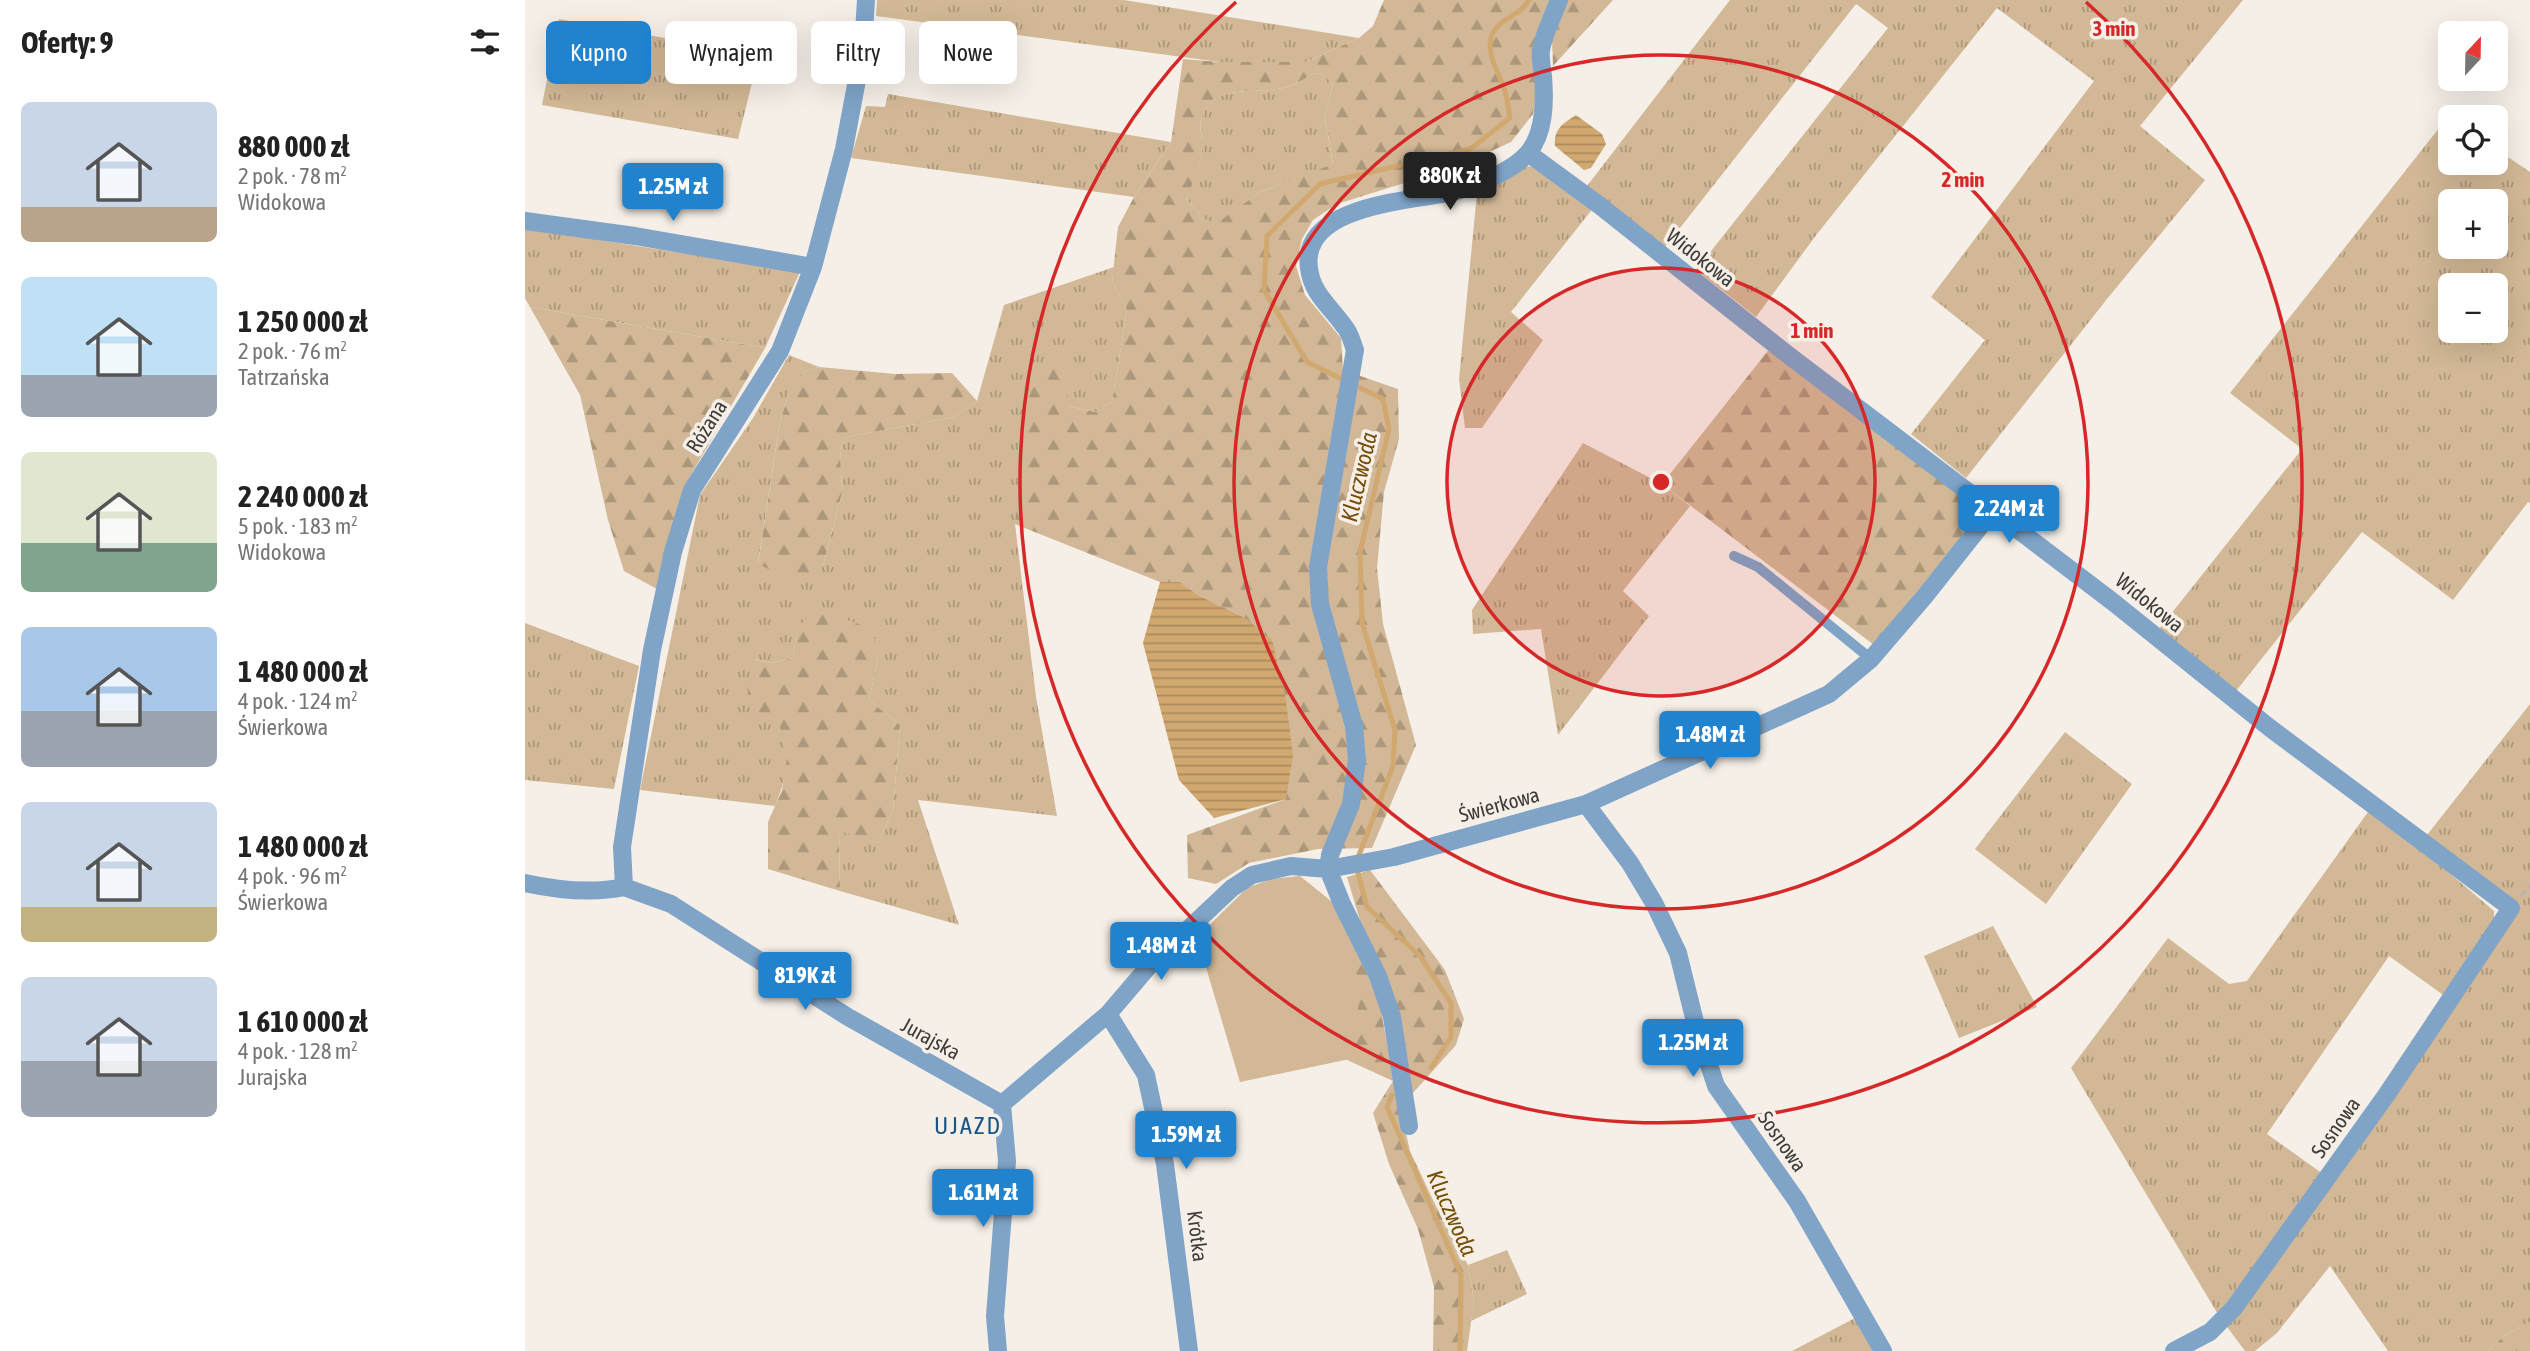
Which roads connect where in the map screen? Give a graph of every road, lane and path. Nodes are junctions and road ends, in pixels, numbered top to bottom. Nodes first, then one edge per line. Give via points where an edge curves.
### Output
1 (866, 0) edge
2 (1559, 0) edge
3 (1528, 153) junction
4 (525, 221) edge
5 (813, 267) junction
6 (1994, 509) junction
7 (1734, 556) dead end
8 (1871, 659) junction
9 (1586, 804) junction
10 (1328, 869) junction
11 (525, 883) edge
12 (624, 887) junction
13 (2511, 908) joint
14 (1108, 1014) junction
15 (1002, 1104) junction
16 (1409, 1126) dead end
17 (998, 1351) edge
18 (1189, 1351) edge
19 (1882, 1351) edge
20 (2174, 1351) edge

1 - 5 street, Różana via 863,48 844,149
2 - 3 street via 1541,51 1543,110 1539,133
3 - 6 street, Widokowa
3 - 10 street via 1509,167 1450,193 1341,217 1324,228 1312,246 1308,265 1313,286 1347,328 1355,350 1318,585 1354,726 1357,760 1351,804
4 - 5 street
5 - 12 street, Różana via 780,351 692,490 673,552 652,650 622,847
6 - 8 street, Świerkowa
6 - 13 street, Widokowa via 2270,728
7 - 8 lane via 1758,567
8 - 9 street, Świerkowa via 1829,694
9 - 10 street, Świerkowa via 1423,850
9 - 19 street, Sosnowa via 1643,885 1678,953 1716,1086 1797,1201
10 - 14 street, Świerkowa via 1291,866 1252,875 1232,888 1149,966
10 - 16 street via 1392,1017
11 - 12 street via 551,889 607,891
12 - 15 street, Jurajska via 671,904 848,1017
13 - 20 street, Sosnowa via 2387,1094 2234,1308 2210,1332
14 - 15 street, Świerkowa
14 - 18 street, Krótka via 1146,1075 1165,1164
15 - 17 street via 1007,1161 995,1316

